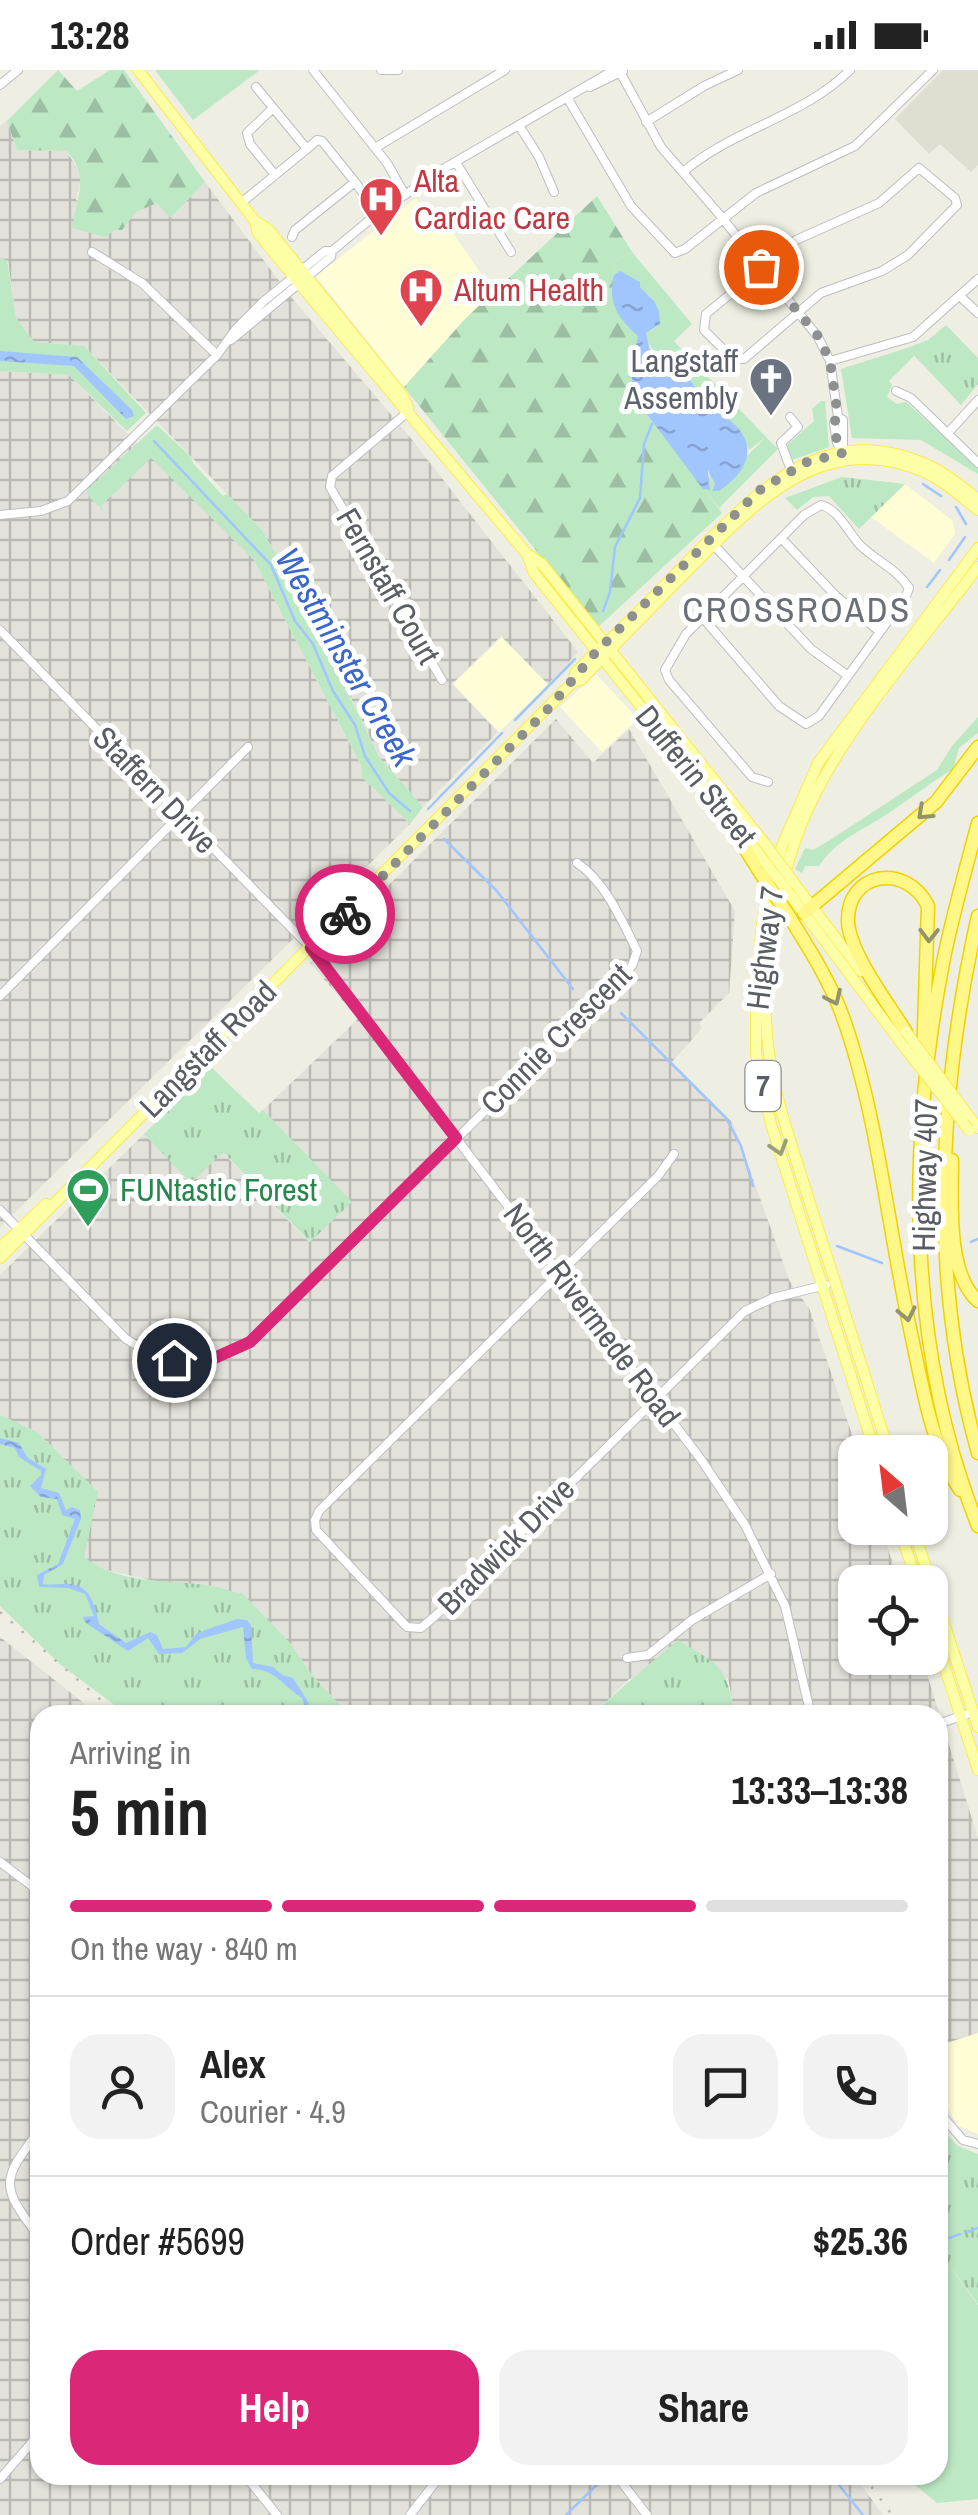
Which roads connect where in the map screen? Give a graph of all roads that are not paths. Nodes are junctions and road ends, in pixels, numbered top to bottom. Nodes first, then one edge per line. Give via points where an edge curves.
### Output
1 (18, 70) edge
2 (138, 70) edge
3 (313, 70) edge
4 (382, 70) edge
5 (398, 70) edge
6 (505, 70) edge
7 (738, 70) edge
8 (850, 70) edge
9 (932, 70) edge
10 (619, 71) edge
11 (0, 86) edge
12 (256, 87) dead end
13 (568, 99) junction
14 (273, 108) junction
15 (646, 122) junction
16 (520, 127) junction
17 (375, 148) junction
18 (306, 149) junction
19 (454, 166) junction
20 (683, 172) junction
21 (275, 175) junction
22 (355, 182) junction
23 (554, 192) dead end
24 (405, 195) junction
25 (241, 203) junction
26 (378, 213) junction
27 (724, 220) junction
28 (292, 237) dead end
29 (92, 252) dead end
30 (510, 252) dead end
31 (761, 267) junction
32 (300, 277) junction
33 (978, 278) edge
34 (960, 296) junction
35 (799, 312) junction
36 (978, 313) edge
37 (217, 355) junction
38 (830, 361) junction
39 (896, 391) dead end
40 (978, 400) edge
41 (410, 411) junction
42 (790, 417) dead end
43 (948, 433) junction
44 (843, 457) junction
45 (978, 463) edge
46 (791, 470) junction
47 (978, 500) edge
48 (978, 510) edge
49 (0, 515) edge
50 (782, 538) junction
51 (712, 542) junction
52 (978, 548) edge
53 (978, 567) edge
54 (745, 576) junction
55 (702, 617) junction
56 (0, 630) edge
57 (879, 631) junction
58 (604, 651) junction
59 (847, 675) junction
60 (442, 680) dead end
61 (248, 747) dead end
62 (978, 747) edge
63 (768, 782) dead end
64 (712, 795) joint
65 (178, 815) junction
66 (978, 823) edge
67 (576, 863) dead end
68 (763, 868) junction
69 (808, 909) junction
70 (978, 916) edge
71 (311, 948) junction
72 (0, 996) edge
73 (906, 1032) junction
74 (926, 1093) junction
75 (946, 1112) junction
76 (974, 1128) edge
77 (456, 1138) junction
78 (978, 1142) edge
79 (674, 1154) dead end
80 (0, 1210) edge
81 (22, 1232) junction
82 (0, 1248) edge
83 (0, 1258) edge
84 (560, 1273) junction
85 (834, 1282) junction
86 (822, 1286) junction
87 (978, 1301) edge
88 (654, 1398) junction
89 (870, 1435) edge
90 (884, 1435) edge
91 (978, 1453) edge
92 (971, 1508) junction
93 (978, 1526) edge
94 (919, 1545) edge
95 (770, 1574) junction
96 (627, 1658) dead end
97 (947, 1675) edge
98 (809, 1705) edge
99 (973, 1712) junction
100 (960, 1717) junction
101 (948, 1721) edge
102 (978, 1727) edge
103 (978, 1770) edge
104 (0, 1862) edge
105 (30, 1884) edge
106 (948, 2127) edge
107 (30, 2141) edge
108 (978, 2144) edge
109 (30, 2227) edge
110 (30, 2446) edge
111 (0, 2480) edge
112 (253, 2485) edge
113 (432, 2485) edge
114 (624, 2485) edge
115 (277, 2515) edge
116 (410, 2515) edge
117 (648, 2515) edge

1 - 11 street
2 - 25 main road, Dufferin Street
3 - 17 street
4 - 5 street
6 - 17 street
7 - 15 street
8 - 20 street via 820,95 710,150
9 - 27 street via 855,146 756,194
10 - 13 street
10 - 15 street
12 - 14 street
13 - 16 street
13 - 27 street via 631,206 670,250 685,250
14 - 18 street
14 - 21 street via 247,133
15 - 20 street
16 - 19 street
16 - 23 street
17 - 24 street
18 - 21 street
18 - 22 street via 324,142
19 - 24 street
19 - 30 street
20 - 27 street
21 - 25 street
22 - 26 street
22 - 28 street
24 - 26 street
25 - 32 main road, Dufferin Street via 258,233
26 - 32 street
27 - 31 street
29 - 37 street via 144,284
31 - 35 street
31 - 35 street via 706,314 704,330 740,361
31 - 35 street via 796,240 879,204 919,168 955,198 953,211 908,256 822,293
32 - 37 street via 236,329
32 - 41 main road, Dufferin Street
33 - 34 street
34 - 36 street
34 - 38 street via 913,337
35 - 38 street
37 - 49 street via 74,497 41,511
38 - 44 street
39 - 43 street
40 - 43 street
41 - 58 main road, Dufferin Street via 542,564
41 - 60 street, Fernstaff Court via 332,476 330,487
42 - 46 street via 798,426 781,443
43 - 45 street
44 - 46 main road, Langstaff Road via 826,455
44 - 47 main road, Langstaff Road via 866,451 900,455 937,470
44 - 48 main road, Langstaff Road via 920,470
44 - 51 main road, Langstaff Road via 780,485
46 - 51 main road, Langstaff Road via 760,490
50 - 54 street
50 - 57 street
50 - 57 street via 813,507 829,507 909,588
51 - 54 street
51 - 58 main road, Langstaff Road
52 -> 86 main road, Highway 7 / 7 via 818,763 766,900 756,1054
53 - 85 main road, Highway 7 / 7 via 820,784 774,926 768,1052
54 - 55 street
54 - 59 street via 811,649
55 - 59 street via 779,706 806,724
55 - 63 street via 673,653 666,674 752,777
56 - 65 street, Staffern Drive
57 - 59 street
58 - 64 main road, Dufferin Street
58 - 69 main road, Dufferin Street, bridge via 769,849
58 - 71 main road, Langstaff Road
61 - 65 street
62 -> 69 highway via 936,802
64 - 68 highway
65 - 71 street, Staffern Drive
65 - 72 street
66 - 74 highway, Highway 407 via 943,960
67 - 77 street, Connie Crescent via 596,878 636,957
68 - 69 main road, Dufferin Street, bridge
68 -> 92 highway, bridge via 843,1018 862,1081 922,1379 948,1472
69 - 73 main road, Dufferin Street
69 - 76 main road, Dufferin Street, bridge via 905,1048
70 - 75 highway, Highway 407
71 - 77 street, North Rivermede Road
71 - 81 main road, Langstaff Road
73 -> 74 highway via 848,922 858,891 886,878 908,882 928,906
73 - 76 main road, Dufferin Street, bridge
74 - 92 highway, Highway 407 via 918,1193 925,1302 937,1385
75 - 87 highway via 957,1261
75 - 91 highway, Highway 407 via 948,1304
76 - 78 main road, Dufferin Street
77 - 81 street, Connie Crescent via 262,1332 210,1360 161,1358 126,1339
77 - 84 street, North Rivermede Road
79 - 84 street, Bradwick Drive
80 - 81 street, Connie Crescent
81 - 82 main road, Langstaff Road
81 - 83 main road, Langstaff Road
84 - 88 street, North Rivermede Road
84 - 88 street, Bradwick Drive via 324,1505 316,1530 407,1627 421,1628
85 - 86 street, Bradwick Drive
85 - 90 main road, Highway 7 / 7
86 - 88 street, Bradwick Drive via 745,1311
86 - 89 main road, Highway 7 / 7
88 - 95 street, North Rivermede Road via 725,1494
92 - 93 highway, Highway 407
94 - 99 main road
95 - 96 street via 648,1654
95 - 98 street, North Rivermede Road via 785,1606
97 - 100 main road
99 - 100 street
99 - 102 main road
100 - 101 street
100 - 103 main road
104 - 105 street
106 - 108 street
107 - 109 street via 9,2164 4,2188
110 - 111 street
112 - 115 street
113 - 116 street
114 - 117 street

